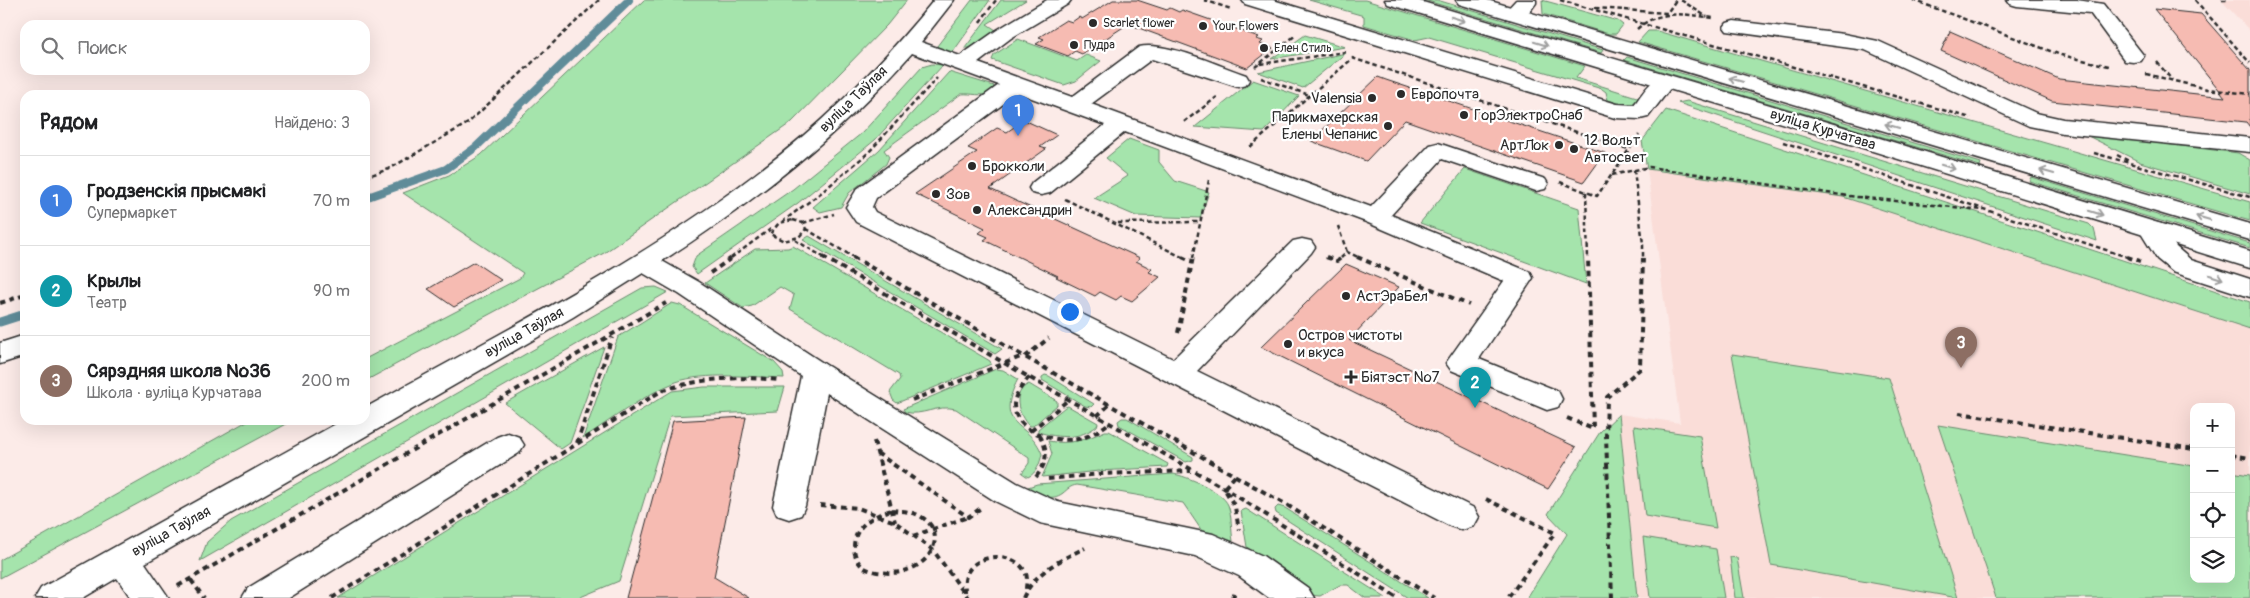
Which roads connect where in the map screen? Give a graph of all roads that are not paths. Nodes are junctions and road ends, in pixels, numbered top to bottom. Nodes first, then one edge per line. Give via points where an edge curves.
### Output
1 (944, 0) edge
2 (1061, 0) edge
3 (1252, 0) edge
4 (1395, 0) edge
5 (1466, 0) edge
6 (2017, 0) edge
7 (1519, 7) edge
8 (1734, 27) dead end
9 (907, 44) junction
10 (2133, 56) dead end
11 (957, 62) junction
12 (1247, 78) road end
13 (1664, 82) junction
14 (1015, 84) junction
15 (1075, 106) junction
16 (1122, 123) junction
17 (2250, 145) edge
18 (2009, 160) junction
19 (1536, 184) dead end
20 (1999, 184) junction
21 (1041, 188) dead end
22 (1375, 218) junction
23 (2152, 230) junction
24 (2250, 232) edge
25 (1302, 247) dead end
26 (2250, 260) edge
27 (643, 262) junction
28 (2250, 288) edge
29 (20, 347) edge
30 (0, 354) edge
31 (1177, 373) junction
32 (803, 377) junction
33 (1547, 399) dead end
34 (370, 419) edge
35 (359, 425) edge
36 (508, 445) dead end
37 (789, 506) dead end
38 (1462, 517) dead end
39 (122, 558) junction
40 (162, 593) edge
41 (54, 598) edge
42 (260, 598) edge
43 (1296, 598) edge

1 - 9 main road, вуліца Таўлая
2 - 11 main road
3 - 13 main road via 1615,112 1640,112
4 -> 13 main road, вуліца Курчатава
5 - 7 main road, вуліца Курчатава
6 - 10 main road via 2096,8
18 -> 7 main road, вуліца Курчатава
8 - 17 main road via 1871,45 2029,119 2063,126
9 - 11 main road
9 - 27 main road, вуліца Таўлая via 861,95 790,158
11 - 14 main road
12 - 15 main road via 1161,53 1147,52
13 -> 20 main road, вуліца Курчатава
14 - 15 main road
14 - 31 main road via 866,194 859,207 865,217
15 - 16 main road
16 - 21 main road
16 - 22 main road
18 - 20 main road
24 -> 18 main road, вуліца Курчатава
19 - 22 main road via 1438,150
20 -> 23 main road, вуліца Курчатава
22 - 33 main road via 1520,278 1461,363
23 - 26 main road, вуліца Курчатава
23 -> 28 main road via 2166,253 2182,266
25 - 31 main road
27 - 32 main road via 689,288
27 - 34 main road, вуліца Таўлая
29 - 30 main road
31 - 38 main road
32 - 37 main road
32 - 43 main road via 879,412 994,485 1052,514 1202,544 1251,566
35 - 39 main road, вуліца Таўлая
36 - 42 main road
39 - 40 main road
39 - 41 main road, вуліца Таўлая

